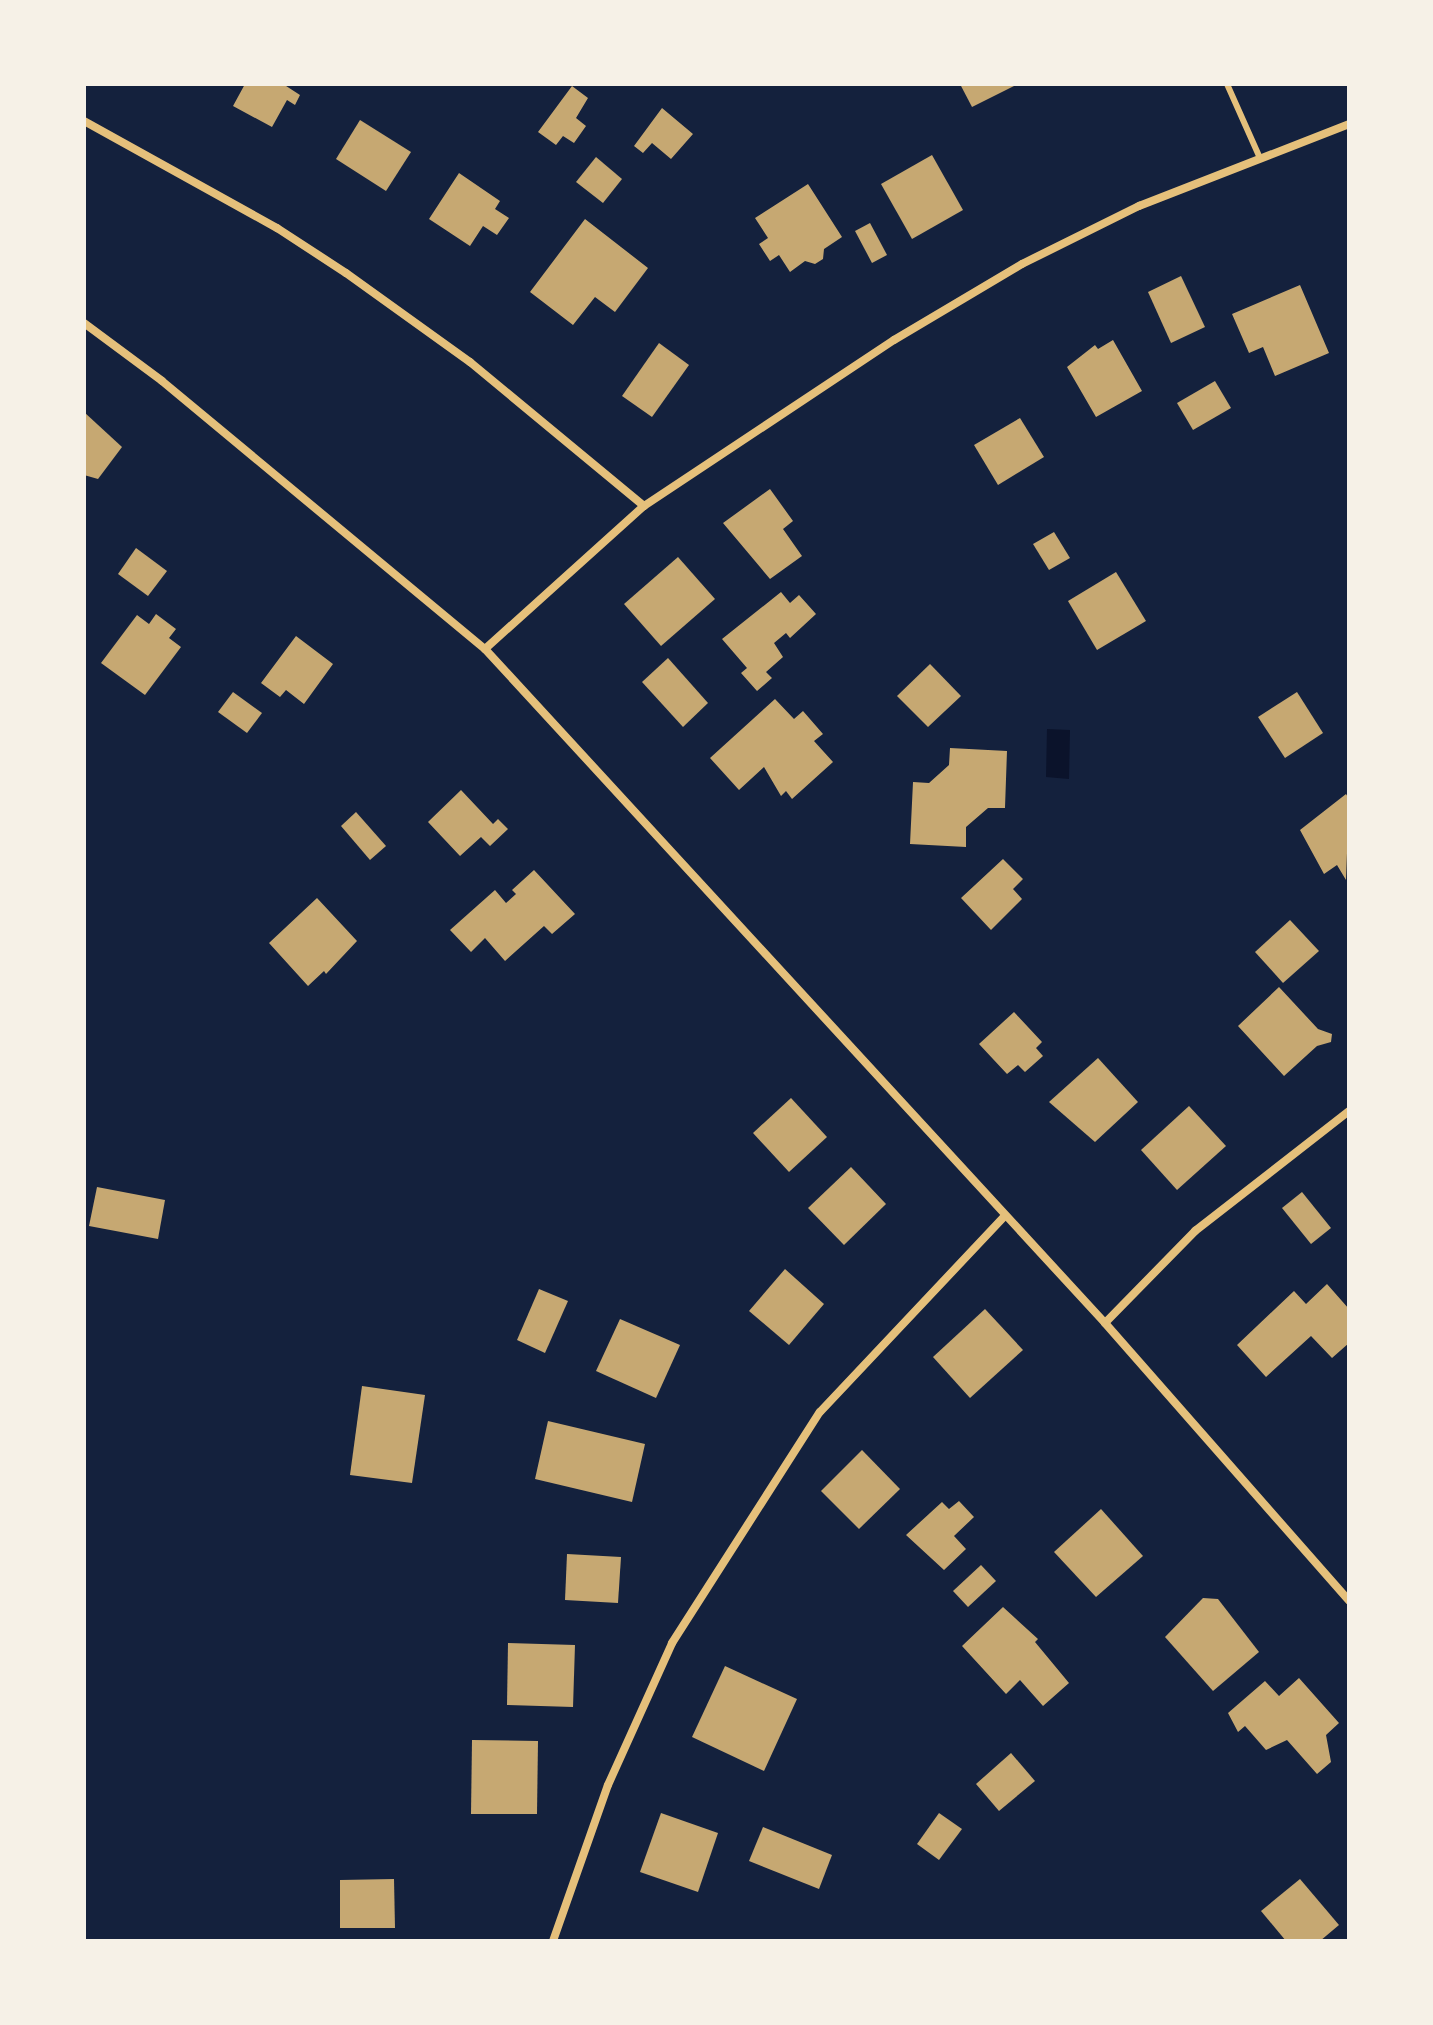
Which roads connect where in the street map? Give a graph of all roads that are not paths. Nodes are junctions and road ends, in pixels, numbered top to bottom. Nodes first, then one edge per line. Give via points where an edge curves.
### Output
1 (1227, 84) edge
2 (84, 121) edge
3 (1349, 124) edge
4 (1260, 158) junction
5 (84, 323) edge
6 (644, 506) junction
7 (485, 649) junction
8 (1349, 1111) edge
9 (1005, 1216) junction
10 (1105, 1323) junction
11 (1349, 1601) edge
12 (553, 1941) edge

1 - 4 lane
2 - 6 street via 277,228 346,273 470,362
3 - 4 street
4 - 6 street via 1139,206 1022,264 894,340
5 - 7 street via 162,381
6 - 7 street
7 - 9 street
8 - 10 street via 1195,1231
9 - 10 street
9 - 12 street via 820,1412 672,1643 608,1785
10 - 11 street

